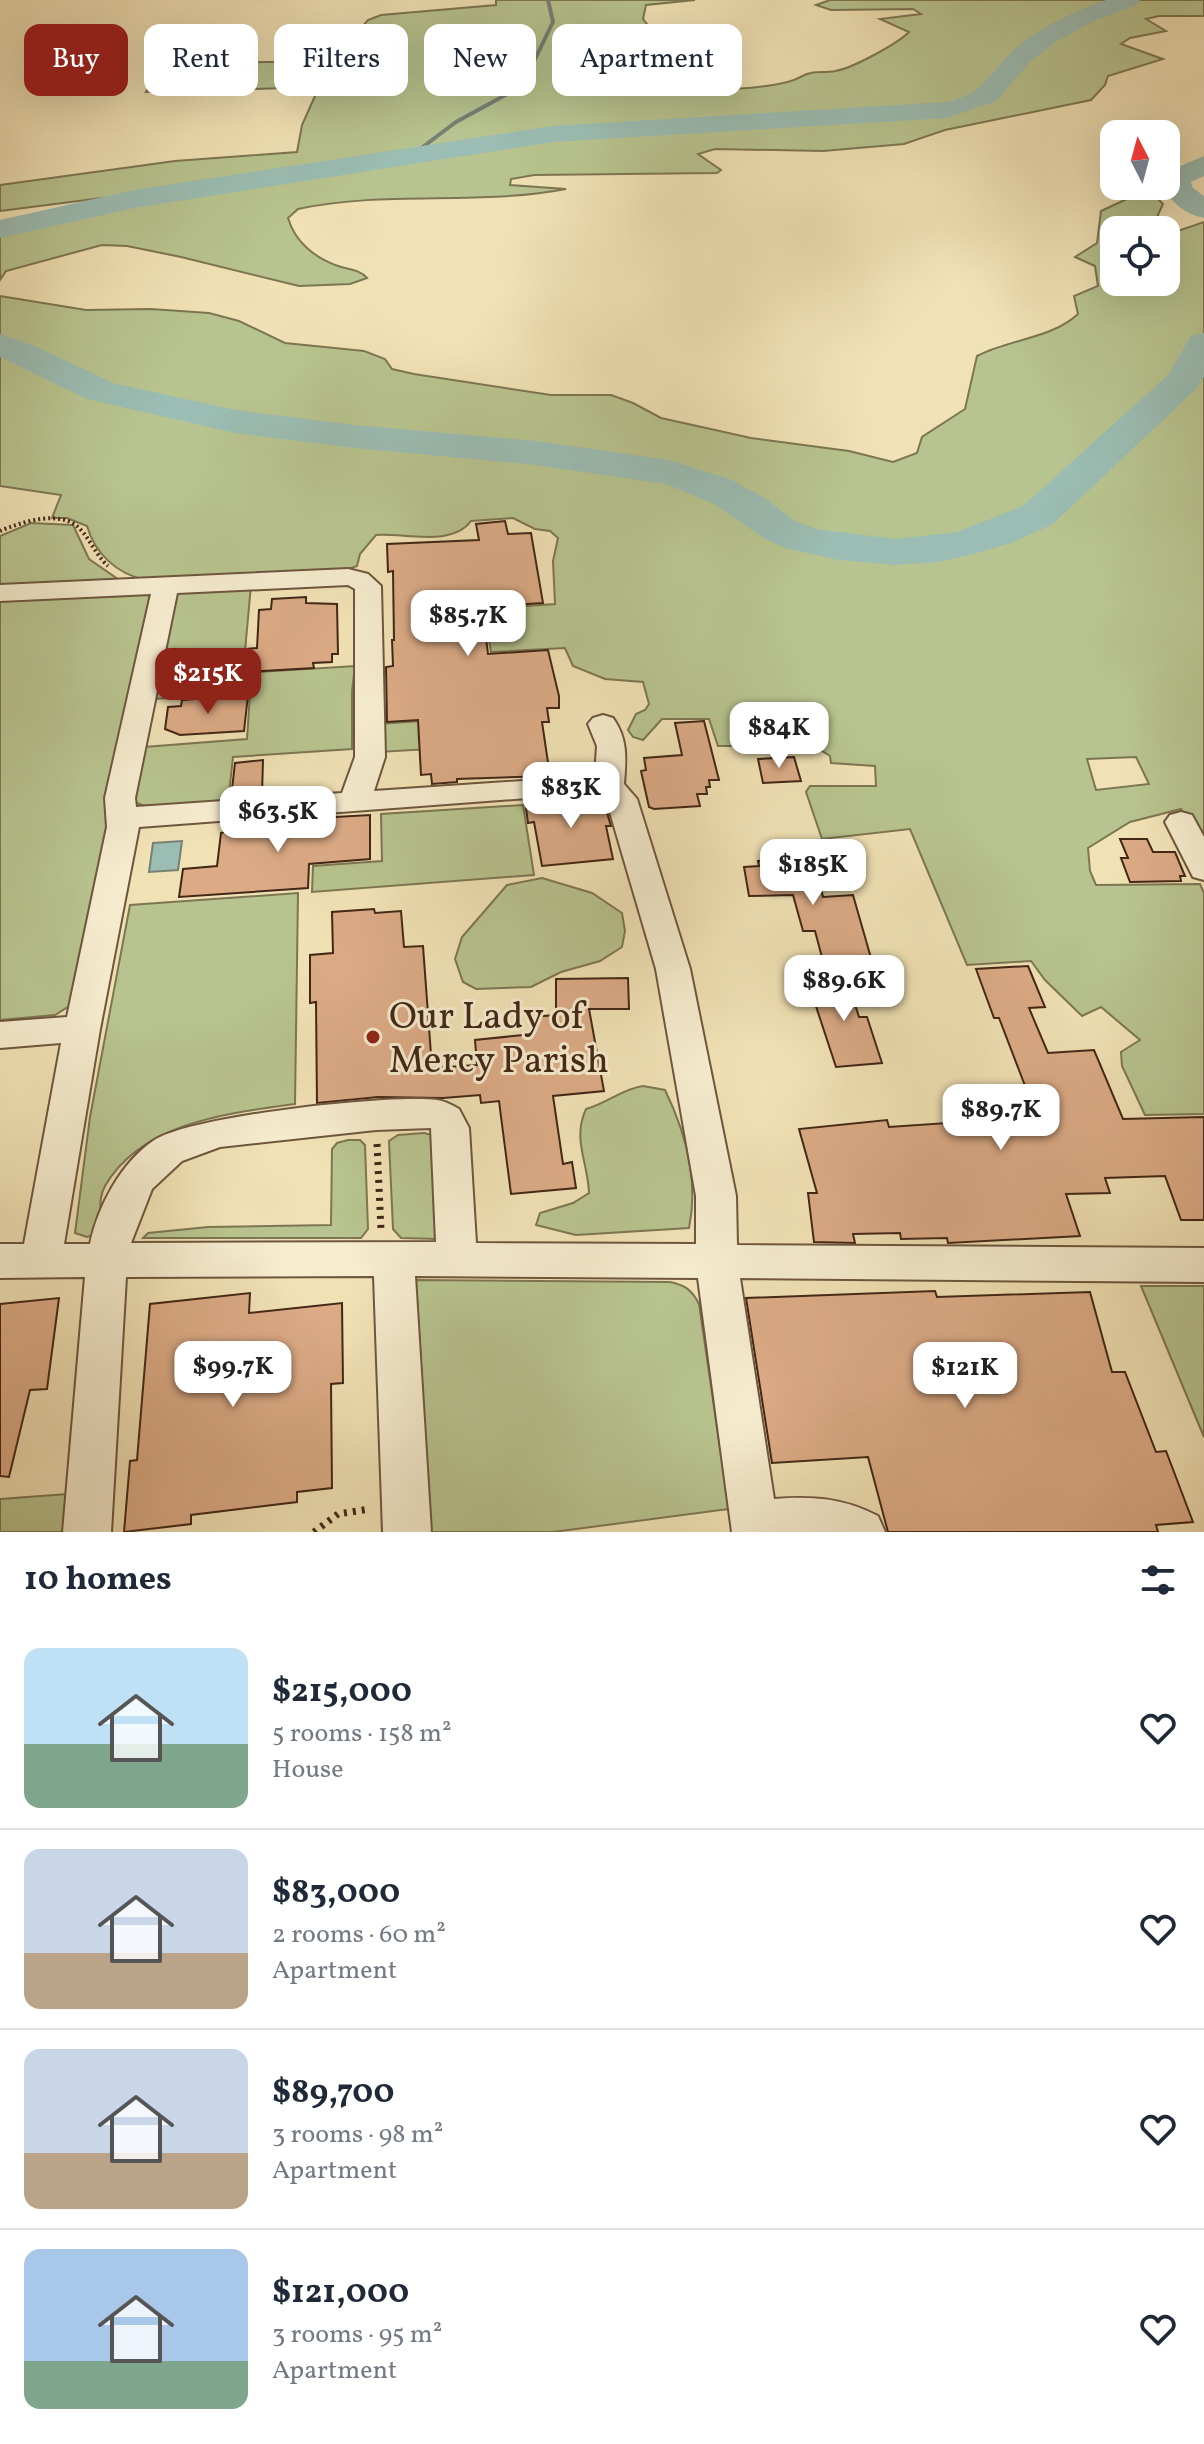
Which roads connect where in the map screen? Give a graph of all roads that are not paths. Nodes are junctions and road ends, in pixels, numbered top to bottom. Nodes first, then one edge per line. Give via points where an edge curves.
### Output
1 (152, 586) junction
2 (0, 593) edge
3 (603, 724) dead end
4 (609, 786) junction
5 (353, 802) junction
6 (124, 818) junction
7 (1181, 822) dead end
8 (1204, 870) edge
9 (82, 1029) junction
10 (0, 1035) edge
11 (388, 1258) junction
12 (41, 1260) junction
13 (107, 1260) junction
14 (457, 1260) junction
15 (0, 1261) edge
16 (717, 1263) junction
17 (1204, 1265) edge
18 (406, 1518) edge
19 (756, 1528) edge
20 (87, 1532) edge
21 (861, 1532) edge

1 - 2 street
1 - 5 street via 348,577 365,582 370,757
1 - 6 street via 120,798
3 - 4 street via 612,746
4 - 5 street
4 - 16 street via 622,799 673,969 718,1208
5 - 6 street
6 - 9 street
7 - 8 street
9 - 10 street
9 - 12 street
11 - 13 street
11 - 14 street
11 - 18 street
12 - 13 street
12 - 15 street
13 - 14 street via 132,1185 168,1150 231,1131 429,1112 449,1123
13 - 20 street
14 - 16 street
16 - 17 street
16 - 19 street
19 - 21 street via 835,1520

